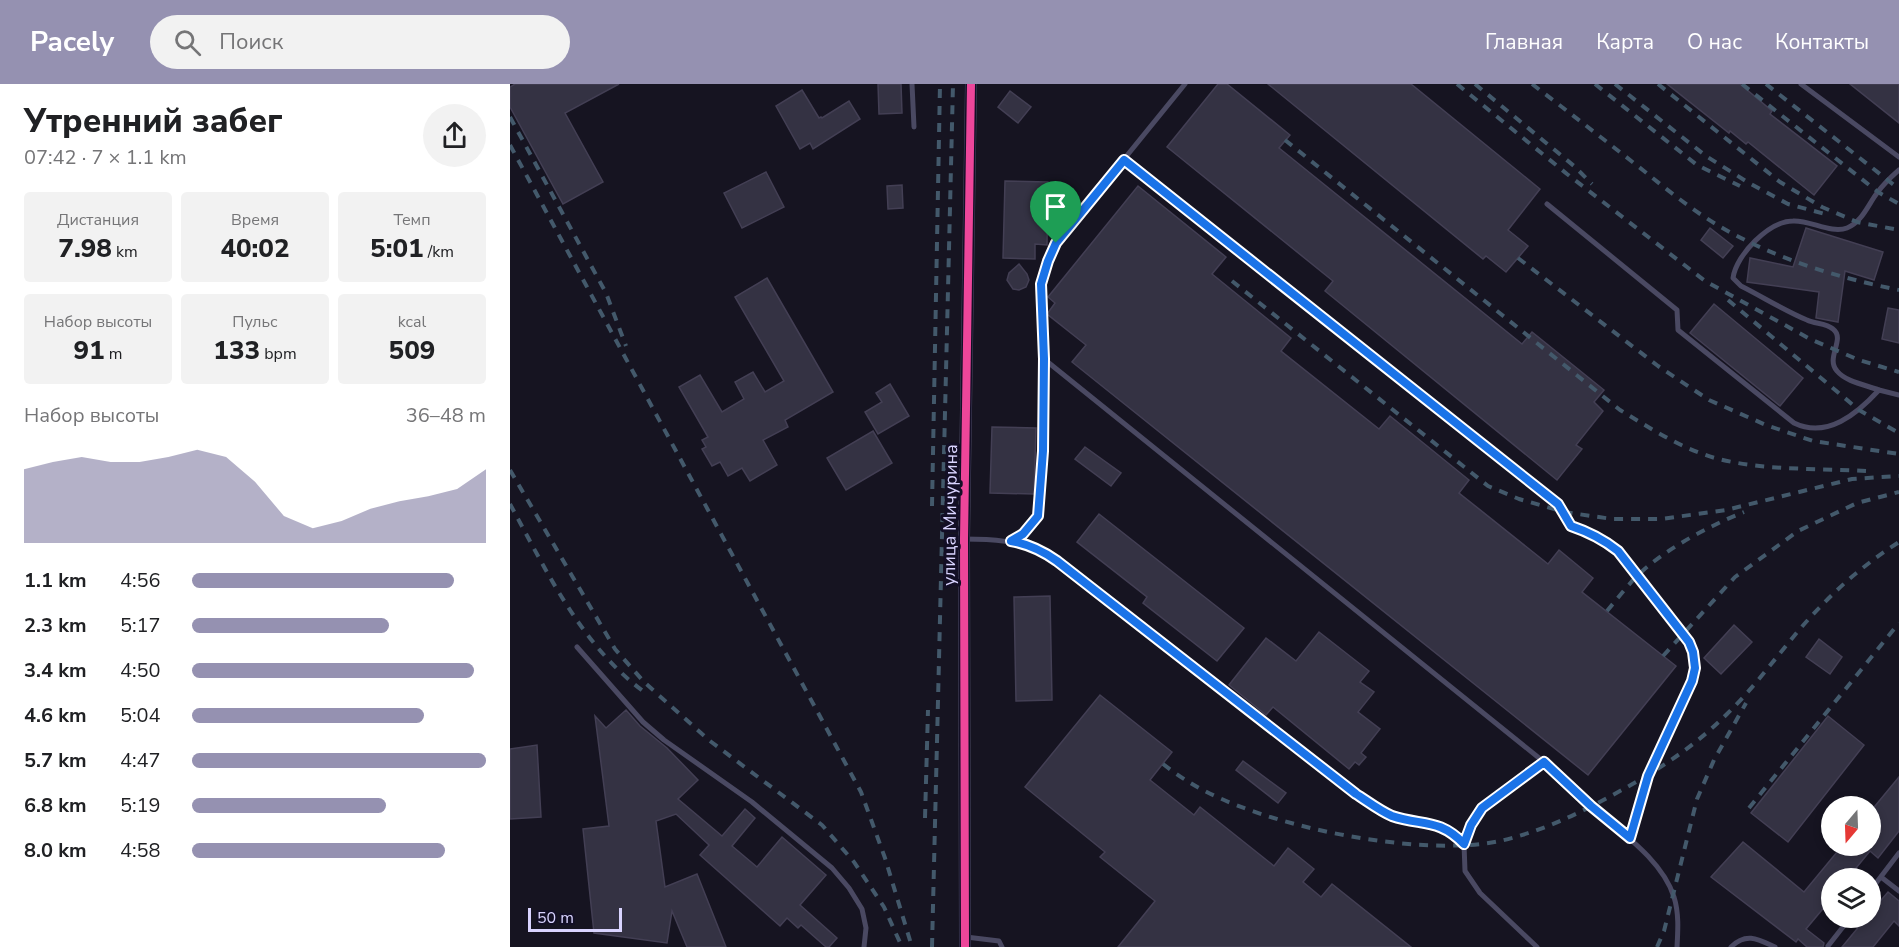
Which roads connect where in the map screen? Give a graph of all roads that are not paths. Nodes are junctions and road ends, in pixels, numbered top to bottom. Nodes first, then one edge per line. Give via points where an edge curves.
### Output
1 (912, 84) edge
2 (971, 84) edge
3 (1185, 84) edge
4 (1801, 84) edge
5 (914, 127) dead end
6 (1899, 157) edge
7 (1124, 160) junction
8 (1899, 170) edge
9 (1547, 204) dead end
10 (1044, 359) junction
11 (1879, 390) junction
12 (1899, 395) edge
13 (964, 539) junction
14 (1011, 541) junction
15 (577, 647) dead end
16 (1544, 762) junction
17 (1630, 838) junction
18 (1464, 844) junction
19 (1899, 854) edge
20 (1881, 877) joint
21 (1899, 891) edge
22 (1842, 928) edge
23 (965, 942) edge
24 (1828, 946) edge
25 (864, 947) edge
26 (1002, 947) edge
27 (1537, 947) edge
28 (1677, 947) edge
29 (1731, 947) edge
30 (1775, 947) edge

1 - 5 lane
2 - 13 street, улица Мичурина
3 - 7 lane
4 - 6 lane
7 - 10 lane via 1056,243 1048,261 1041,284
7 - 17 lane via 1558,504 1571,526 1590,532 1618,551 1683,633 1693,652 1692,681 1648,776
8 - 11 lane via 1857,222 1846,228 1792,220 1774,226 1740,258 1734,278 1741,286 1808,321 1836,330 1833,367 1838,373
9 - 11 lane via 1677,310 1678,330 1794,423 1805,428 1832,426 1859,410
10 - 14 lane via 1038,516 1023,534
10 - 16 lane
11 - 12 lane
13 - 14 lane
13 - 23 street, улица Мичурина
14 - 18 lane via 1035,548 1057,561 1356,794 1392,815 1438,825
15 - 25 lane via 643,722 752,802 832,868 862,909
16 - 17 lane
16 - 18 lane via 1482,808
17 - 28 lane via 1665,877 1673,894 1678,909
18 - 27 lane via 1465,872 1480,893
19 - 20 lane
20 - 21 lane
22 - 24 lane
23 - 26 lane via 999,941
29 - 30 lane via 1745,938

